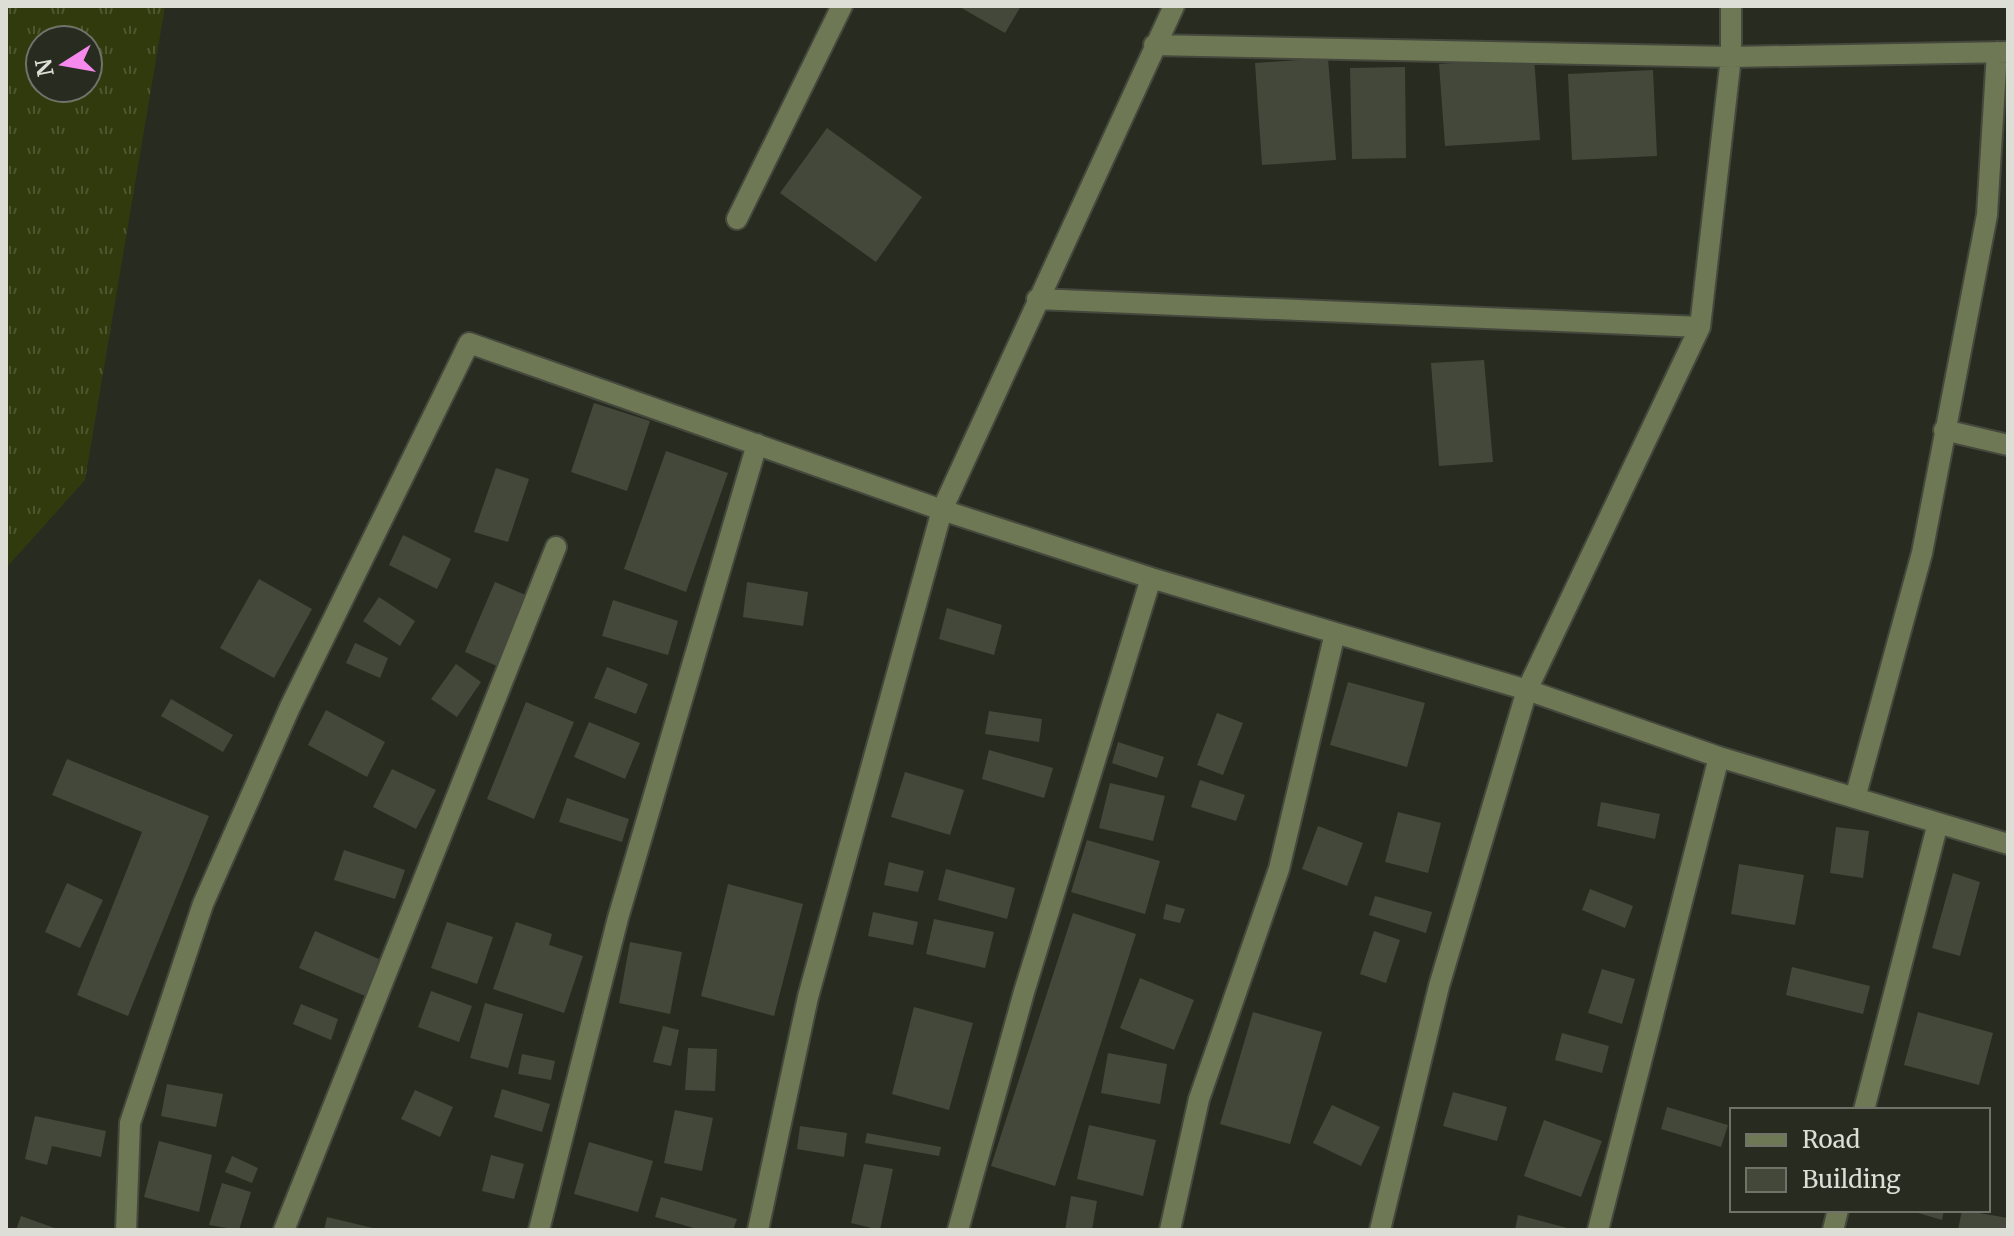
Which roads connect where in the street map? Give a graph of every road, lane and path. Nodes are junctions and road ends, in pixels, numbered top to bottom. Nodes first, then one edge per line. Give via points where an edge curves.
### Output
1 (842, 6) edge
2 (1174, 6) edge
3 (1731, 6) edge
4 (1154, 45) junction
5 (2003, 52) edge
6 (1731, 57) junction
7 (737, 219) dead end
8 (1037, 299) junction
9 (1700, 327) junction
10 (1944, 430) junction
11 (757, 444) junction
12 (2008, 445) edge
13 (942, 510) junction
14 (556, 547) dead end
15 (1151, 578) junction
16 (1335, 633) junction
17 (1527, 690) junction
18 (1719, 757) junction
19 (1855, 798) junction
20 (1938, 823) junction
21 (2008, 844) edge
22 (1865, 1108) edge
23 (126, 1230) edge
24 (284, 1230) edge
25 (539, 1230) edge
26 (758, 1230) edge
27 (958, 1230) edge
28 (1170, 1230) edge
29 (1380, 1230) edge
30 (1598, 1230) edge

1 - 7 street
2 - 4 street
3 - 6 street
4 - 6 street
4 - 8 street
5 - 6 street
5 - 10 street via 1987,215
6 - 9 street
8 - 9 street
8 - 13 street
9 - 17 street
10 - 12 street
10 - 19 street via 1922,553
11 - 13 street
11 - 23 street via 469,343 290,707 203,904 130,1123
11 - 25 street via 618,918
13 - 15 street
13 - 26 street via 808,997
14 - 24 street
15 - 16 street
15 - 27 street via 1024,992
16 - 17 street
16 - 28 street via 1279,869 1199,1099
17 - 18 street
17 - 29 street via 1439,986
18 - 19 street
18 - 30 street
19 - 20 street
20 - 21 street
20 - 22 street

